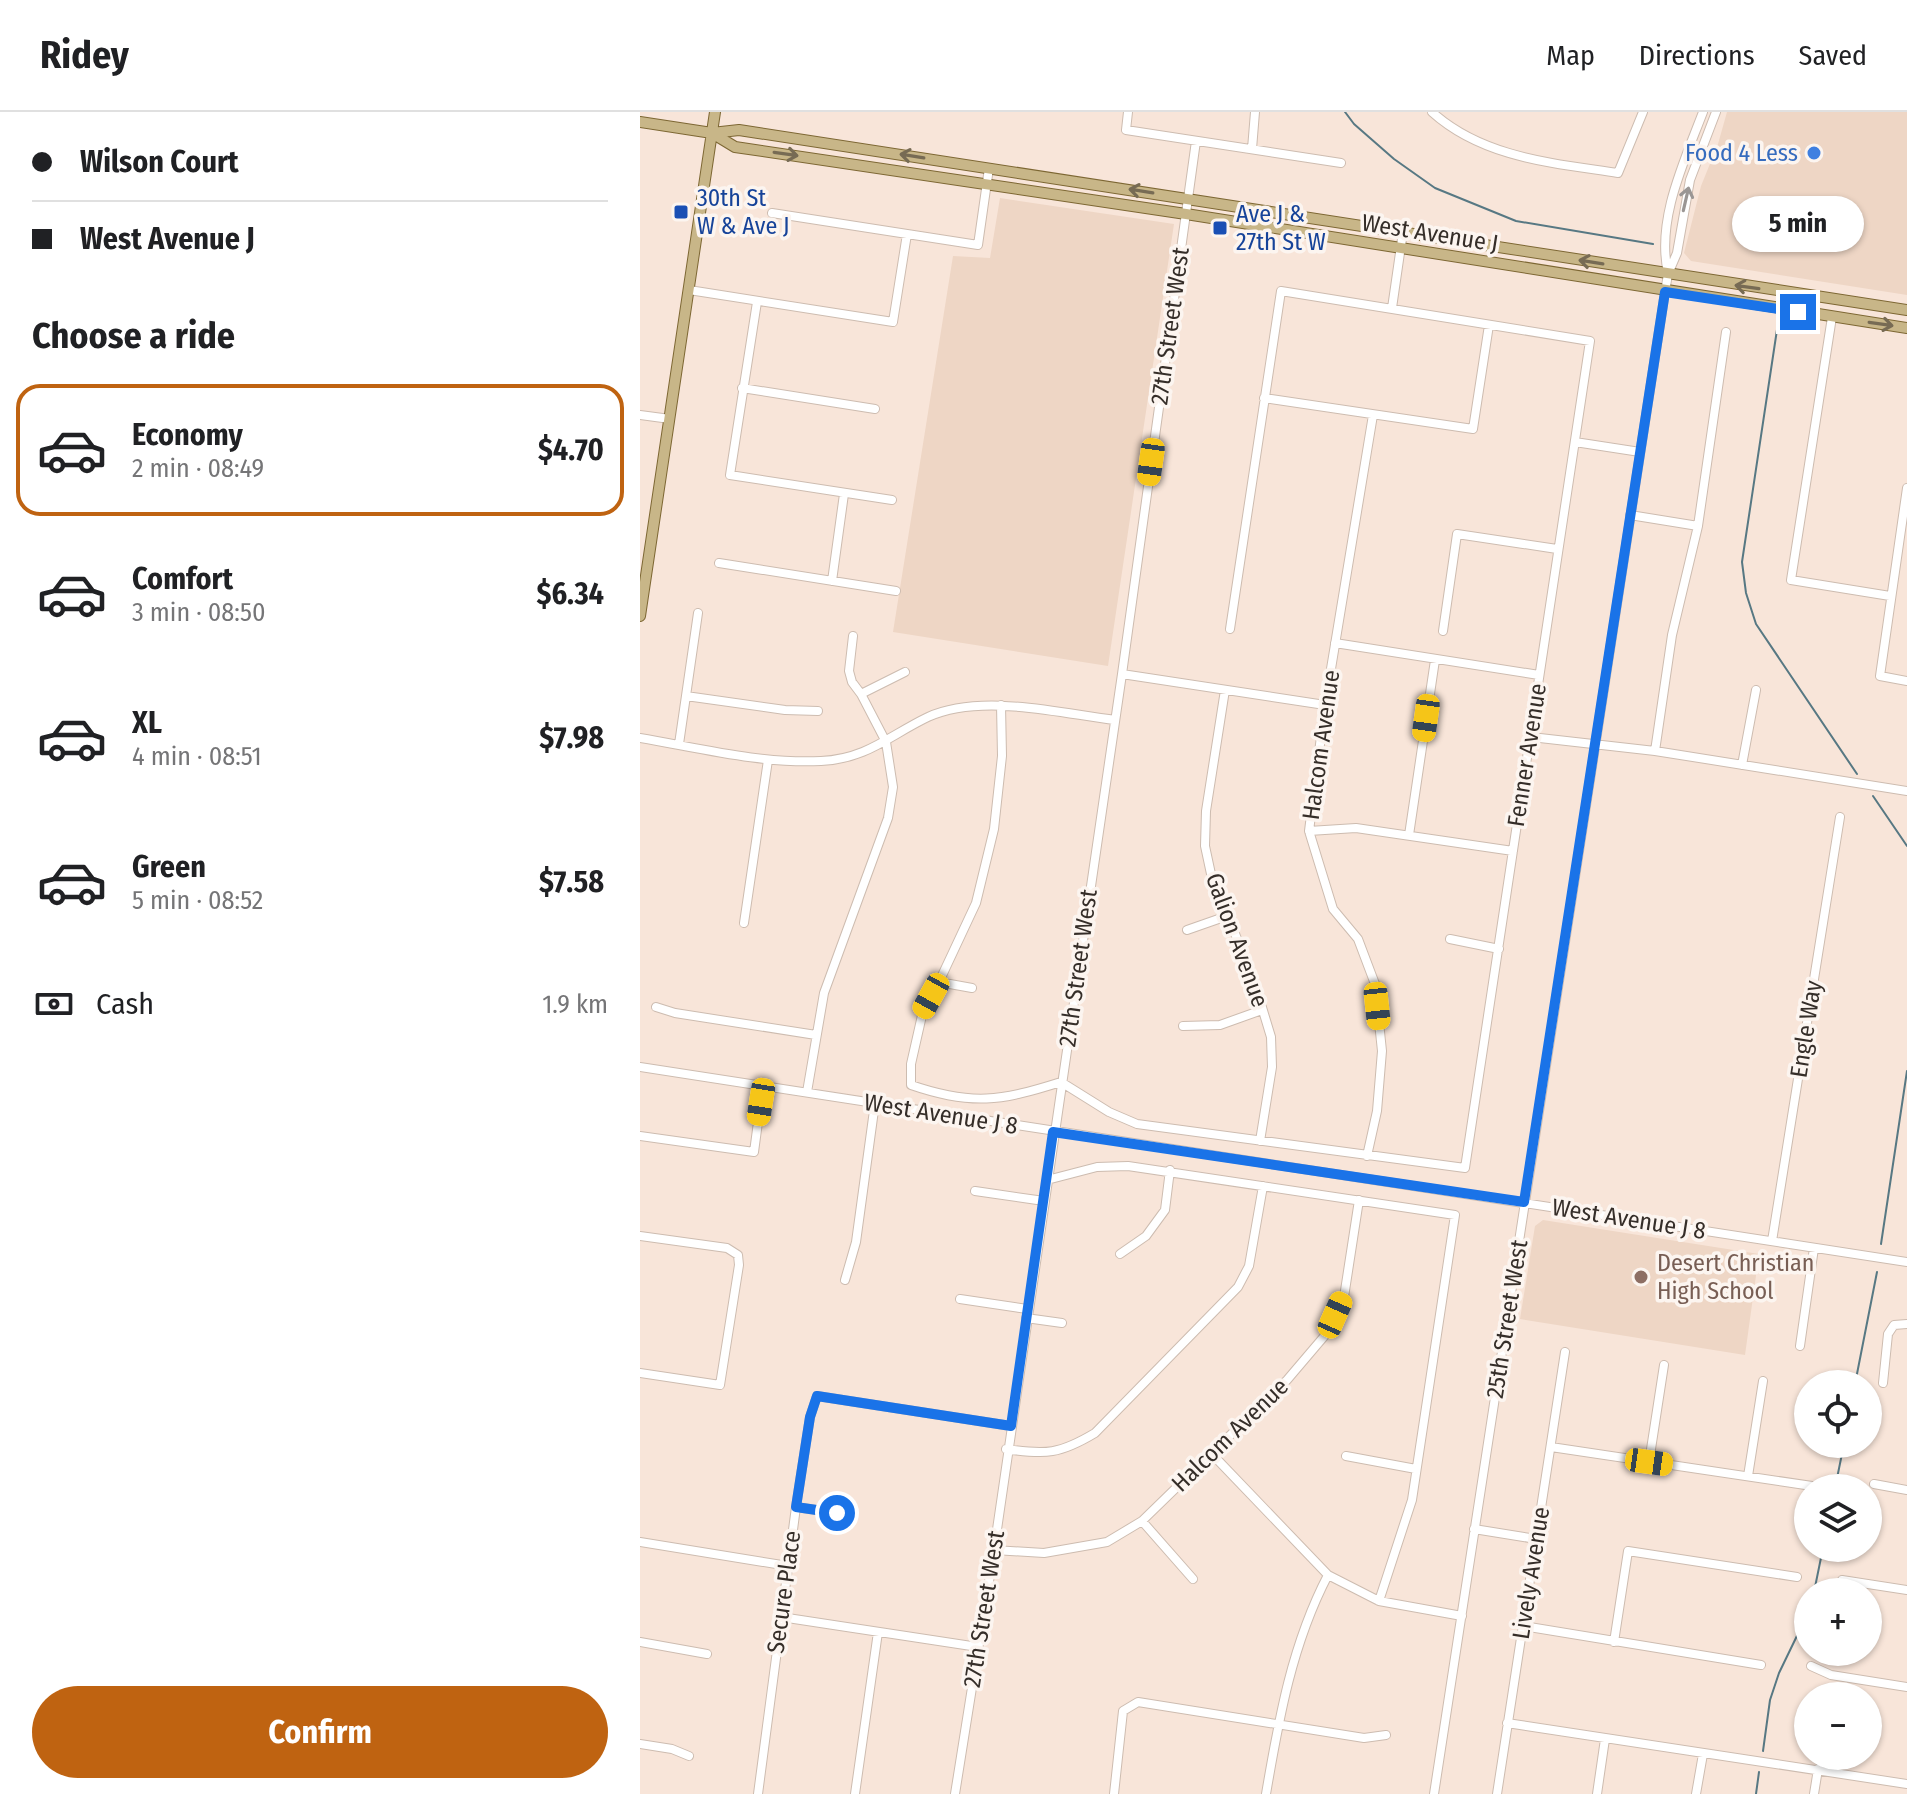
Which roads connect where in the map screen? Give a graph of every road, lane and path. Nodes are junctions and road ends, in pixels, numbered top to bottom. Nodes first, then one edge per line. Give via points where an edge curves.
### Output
1 (715, 112) edge
2 (1128, 112) edge
3 (1255, 112) edge
4 (1432, 112) edge
5 (1643, 112) edge
6 (1703, 112) edge
7 (1716, 112) edge
8 (640, 122) edge
9 (712, 133) junction
10 (1196, 141) junction
11 (1252, 149) junction
12 (1341, 163) dead end
13 (989, 168) junction
14 (986, 184) junction
15 (1188, 198) junction
16 (772, 213) dead end
17 (1186, 214) junction
18 (1403, 232) junction
19 (907, 234) junction
20 (1400, 249) junction
21 (1668, 274) junction
22 (689, 290) junction
23 (1665, 292) junction
24 (757, 302) junction
25 (1392, 308) junction
26 (1907, 310) edge
27 (1832, 317) junction
28 (1489, 325) junction
29 (1907, 328) edge
30 (1726, 332) dead end
31 (742, 388) junction
32 (1264, 398) junction
33 (875, 409) dead end
34 (640, 415) edge
35 (1373, 415) junction
36 (670, 419) junction
37 (1575, 442) junction
38 (1640, 452) junction
39 (1907, 488) edge
40 (844, 494) junction
41 (892, 500) dead end
42 (1630, 515) junction
43 (1698, 526) junction
44 (1557, 549) junction
45 (719, 563) dead end
46 (832, 581) junction
47 (896, 591) dead end
48 (1890, 596) junction
49 (698, 613) dead end
50 (640, 616) edge
51 (1230, 629) dead end
52 (1443, 631) dead end
53 (853, 636) dead end
54 (1335, 643) junction
55 (1435, 660) junction
56 (905, 672) dead end
57 (1122, 674) junction
58 (1539, 675) junction
59 (1907, 681) edge
60 (1225, 690) junction
61 (1756, 690) dead end
62 (861, 694) junction
63 (686, 696) junction
64 (1001, 705) junction
65 (1325, 705) junction
66 (818, 711) dead end
67 (1115, 720) junction
68 (1531, 737) junction
69 (640, 738) edge
70 (886, 742) junction
71 (679, 744) junction
72 (1596, 745) junction
73 (1655, 751) junction
74 (768, 760) junction
75 (1742, 765) junction
76 (1907, 791) edge
77 (1840, 817) dead end
78 (1309, 831) junction
79 (1409, 835) junction
80 (1513, 851) junction
81 (1227, 916) junction
82 (744, 923) dead end
83 (1187, 930) dead end
84 (1450, 939) dead end
85 (1499, 949) junction
86 (939, 982) junction
87 (972, 988) dead end
88 (656, 1007) dead end
89 (1262, 1010) junction
90 (1183, 1026) dead end
91 (816, 1035) junction
92 (640, 1067) edge
93 (1061, 1082) junction
94 (763, 1085) junction
95 (807, 1092) junction
96 (875, 1103) junction
97 (1053, 1132) junction
98 (640, 1136) edge
99 (1260, 1141) junction
100 (1367, 1156) junction
101 (1170, 1170) junction
102 (1047, 1180) junction
103 (1263, 1186) junction
104 (975, 1191) dead end
105 (1359, 1200) junction
106 (1044, 1201) junction
107 (1524, 1202) junction
108 (640, 1236) edge
109 (1772, 1241) junction
110 (1814, 1248) junction
111 (1120, 1254) dead end
112 (1907, 1262) edge
113 (845, 1280) dead end
114 (960, 1299) dead end
115 (1027, 1313) junction
116 (1062, 1323) dead end
117 (1907, 1324) edge
118 (1800, 1346) dead end
119 (1565, 1352) dead end
120 (1664, 1365) dead end
121 (640, 1373) edge
122 (1763, 1381) dead end
123 (1883, 1383) dead end
124 (1011, 1426) junction
125 (1551, 1447) junction
126 (1006, 1449) junction
127 (1211, 1453) junction
128 (1346, 1456) dead end
129 (1649, 1462) junction
130 (1416, 1469) junction
131 (1748, 1476) junction
132 (1794, 1483) edge
133 (1882, 1485) edge
134 (1907, 1490) edge
135 (796, 1507) junction
136 (837, 1513) dead end
137 (1142, 1521) junction
138 (1474, 1529) junction
139 (1536, 1539) junction
140 (640, 1542) edge
141 (994, 1550) junction
142 (788, 1566) junction
143 (1328, 1575) junction
144 (1797, 1577) dead end
145 (1193, 1579) dead end
146 (1882, 1586) edge
147 (1907, 1590) edge
148 (1379, 1601) junction
149 (1462, 1616) junction
150 (781, 1617) junction
151 (1523, 1626) junction
152 (878, 1632) junction
153 (640, 1642) edge
154 (1614, 1642) junction
155 (978, 1647) junction
156 (707, 1654) dead end
157 (1761, 1665) dead end
158 (1811, 1666) dead end
159 (1907, 1687) edge
160 (1507, 1723) junction
161 (1278, 1725) junction
162 (1386, 1735) dead end
163 (1605, 1739) junction
164 (640, 1744) edge
165 (1703, 1754) junction
166 (689, 1756) dead end
167 (1794, 1766) edge
168 (1818, 1770) edge
169 (1824, 1770) edge
170 (1907, 1784) edge
171 (758, 1794) edge
172 (855, 1794) edge
173 (955, 1794) edge
174 (1114, 1794) edge
175 (1266, 1794) edge
176 (1434, 1794) edge
177 (1497, 1794) edge
178 (1597, 1794) edge
179 (1696, 1794) edge
180 (1814, 1794) edge

1 - 9 main road
2 - 10 street via 1126,130
3 - 11 street
4 - 5 street via 1481,143 1521,158 1618,173
6 - 21 street, 25th Street West via 1672,202 1663,251
21 -> 7 street, 25th Street West via 1690,180
8 - 9 main road, West Avenue J
13 -> 9 main road, West Avenue J via 739,130
9 -> 14 main road, West Avenue J via 735,147
9 - 22 main road
10 - 11 street
10 - 15 street, 27th Street West
11 - 12 street
13 - 14 street
15 -> 13 main road, West Avenue J
14 - 17 main road, West Avenue J
14 - 19 street via 978,245
15 - 17 street, 27th Street West
15 - 18 main road, West Avenue J
16 - 19 street
17 - 20 main road, West Avenue J
17 - 57 street, 27th Street West
18 - 20 street
21 -> 18 main road, West Avenue J
19 - 24 street via 893,322
20 - 23 main road, West Avenue J
20 - 25 street
21 - 23 street, 25th Street West
26 -> 21 main road, West Avenue J
22 - 24 street
22 - 36 main road
23 - 27 main road, West Avenue J
23 - 38 street, 25th Street West
24 - 31 street
25 - 28 street
25 - 32 street via 1281,291
27 -> 29 main road, West Avenue J
27 - 48 street via 1791,580
28 - 35 street via 1473,429
28 - 37 street, Fenner Avenue via 1590,341
30 - 43 street
31 - 33 street
31 - 40 street via 730,475
32 - 35 street
32 - 51 street
34 - 36 street
35 - 54 street, Halcom Avenue
36 - 50 main road
37 - 38 street
37 - 44 street, Fenner Avenue
38 - 42 street, 25th Street West
39 - 48 street
40 - 41 street
40 - 46 street
42 - 43 street
42 - 72 street, 25th Street West
43 - 73 street via 1672,635
44 - 52 street via 1457,534
44 - 58 street, Fenner Avenue
45 - 46 street
46 - 47 street
48 - 59 street via 1880,676
49 - 63 street
53 - 62 street via 849,671
54 - 55 street
54 - 65 street, Halcom Avenue
55 - 58 street
55 - 79 street
56 - 62 street
57 - 60 street
57 - 67 street, 27th Street West
58 - 68 street, Fenner Avenue
60 - 65 street
60 - 81 street, Galion Avenue via 1205,846
61 - 75 street
62 - 70 street
63 - 66 street
63 - 71 street
64 - 67 street
64 - 70 street via 929,717
64 - 86 street via 994,829 976,903
65 - 78 street, Halcom Avenue
67 - 93 street, 27th Street West
68 - 72 street
68 - 80 street, Fenner Avenue
69 - 71 street
70 - 74 street via 823,761
70 - 91 street via 893,787 888,818 837,952
71 - 74 street
72 - 73 street
72 - 107 street, 25th Street West
73 - 75 street
74 - 82 street
75 - 76 street
77 - 109 street, Engle Way
78 - 79 street via 1356,828
78 - 100 street, Halcom Avenue via 1333,909 1358,939 1375,984 1382,1051
79 - 80 street
80 - 85 street, Fenner Avenue
81 - 83 street
81 - 89 street, Galion Avenue
84 - 85 street
85 - 100 street, Fenner Avenue via 1465,1168
86 - 87 street
86 - 93 street via 923,1011 911,1085 987,1101
88 - 91 street
89 - 90 street via 1220,1025
89 - 99 street, Galion Avenue via 1271,1037 1272,1067
91 - 95 street
92 - 94 street, West Avenue J 8
93 - 97 street, 27th Street West
93 - 99 street via 1137,1124
94 - 95 street, West Avenue J 8
94 - 98 street via 754,1152
95 - 96 street, West Avenue J 8
96 - 97 street, West Avenue J 8
96 - 113 street via 856,1242
97 - 102 street, 27th Street West
97 - 107 street, West Avenue J 8
99 - 100 street
101 - 102 street via 1097,1167
101 - 103 street
101 - 111 street via 1165,1210 1146,1236
102 - 106 street, 27th Street West
103 - 105 street
103 - 126 street via 1249,1266 1238,1287 1095,1433 1071,1448 1039,1454
104 - 106 street
105 - 127 street, Halcom Avenue via 1344,1297 1327,1333
105 - 130 street via 1455,1215
106 - 115 street, 27th Street West
107 - 109 street, West Avenue J 8
107 - 138 street, 25th Street West
108 - 121 street via 727,1248 738,1255 739,1265 720,1385
109 - 110 street, West Avenue J 8
110 - 112 street, West Avenue J 8
110 - 118 street
114 - 115 street
115 - 116 street
115 - 124 street, 27th Street West
117 - 123 street via 1894,1325 1888,1334
119 - 125 street, Lively Avenue
120 - 129 street
122 - 131 street
124 - 126 street, 27th Street West
124 - 135 street, Secure Place via 817,1396
125 - 129 street
125 - 139 street, Lively Avenue
126 - 141 street, 27th Street West
127 - 137 street, Halcom Avenue
127 - 143 street
128 - 130 street
129 - 131 street
130 - 148 street via 1412,1500
131 - 132 street
133 - 134 street
135 - 136 street
135 - 142 street, Secure Place
137 - 141 street, Halcom Avenue via 1107,1542 1044,1553
137 - 145 street
138 - 139 street
138 - 149 street, 25th Street West
139 - 151 street, Lively Avenue
140 - 142 street
141 - 155 street, 27th Street West
142 - 150 street, Secure Place
143 - 148 street
143 - 161 street via 1294,1656
144 - 154 street via 1628,1551
146 - 147 street
148 - 149 street
149 - 176 street, 25th Street West
150 - 152 street
150 - 171 street, Secure Place
151 - 154 street
151 - 160 street, Lively Avenue
152 - 155 street
152 - 172 street
153 - 156 street
154 - 157 street
155 - 173 street, 27th Street West
158 - 159 street via 1831,1675
160 - 163 street
160 - 177 street, Lively Avenue
161 - 162 street via 1364,1738
161 - 174 street via 1138,1702 1123,1711
161 - 175 street
163 - 165 street
163 - 178 street
164 - 166 street
165 - 167 street
165 - 179 street
168 - 180 street
169 - 170 street

